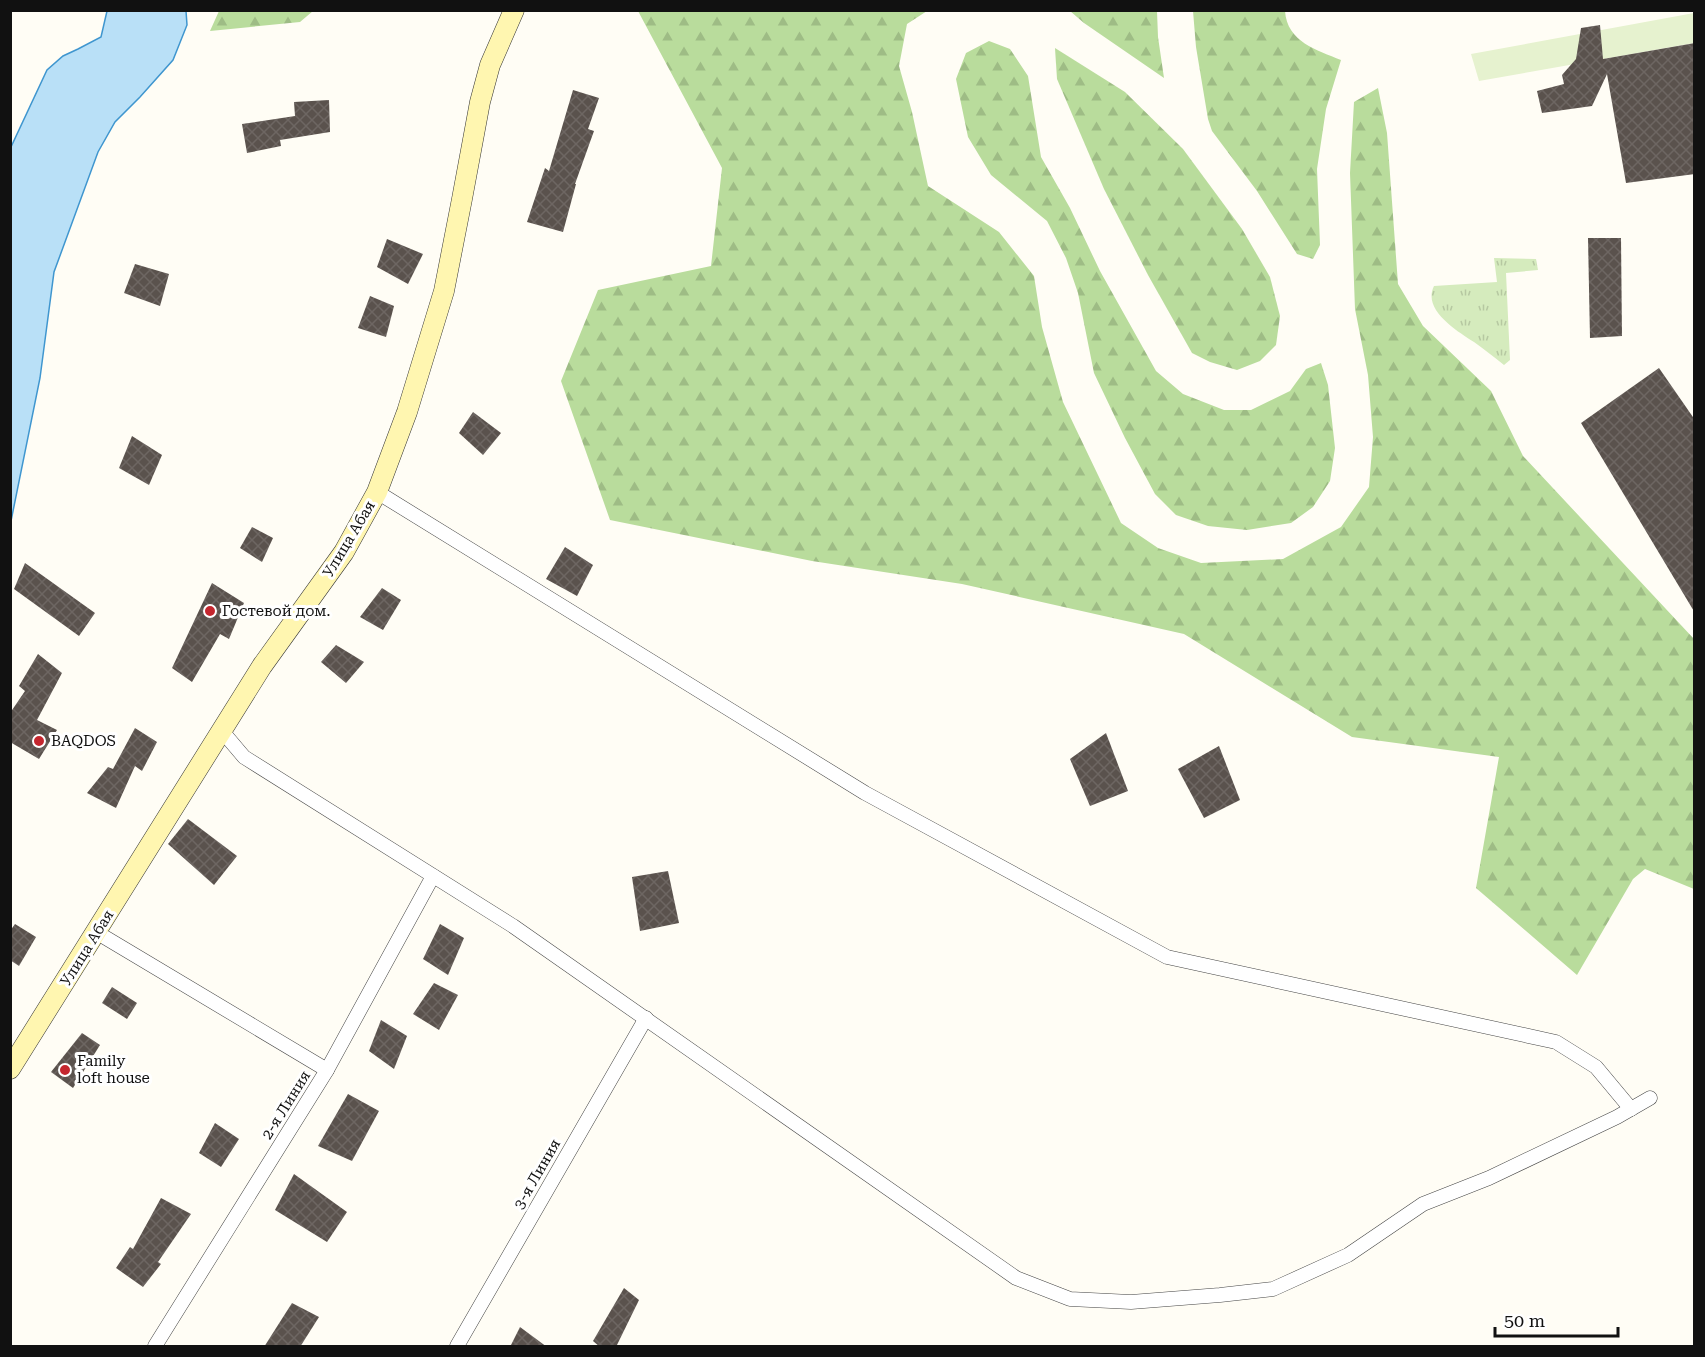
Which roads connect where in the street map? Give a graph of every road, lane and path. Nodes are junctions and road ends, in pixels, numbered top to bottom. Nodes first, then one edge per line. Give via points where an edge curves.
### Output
1 (514, 10) edge
2 (376, 492) junction
3 (222, 731) junction
4 (433, 876) junction
5 (96, 932) junction
6 (646, 1018) junction
7 (10, 1069) edge
8 (327, 1070) junction
9 (1650, 1098) dead end
10 (1631, 1109) junction
11 (155, 1347) edge
12 (457, 1347) edge

1 - 2 street, Улица Абая via 490,65 480,102 444,291 407,412
2 - 3 street, Улица Абая via 344,552 262,666
2 - 10 street via 865,794 1167,957 1556,1042 1596,1067
3 - 4 street via 244,757
3 - 5 street, Улица Абая
4 - 6 street
4 - 8 street, 2-я Линия
5 - 7 street, Улица Абая
5 - 8 street
6 - 10 street via 1016,1278 1070,1299 1131,1302 1273,1289 1348,1255 1423,1204 1489,1178
6 - 12 street, 3-я Линия
8 - 11 street, 2-я Линия
9 - 10 street

